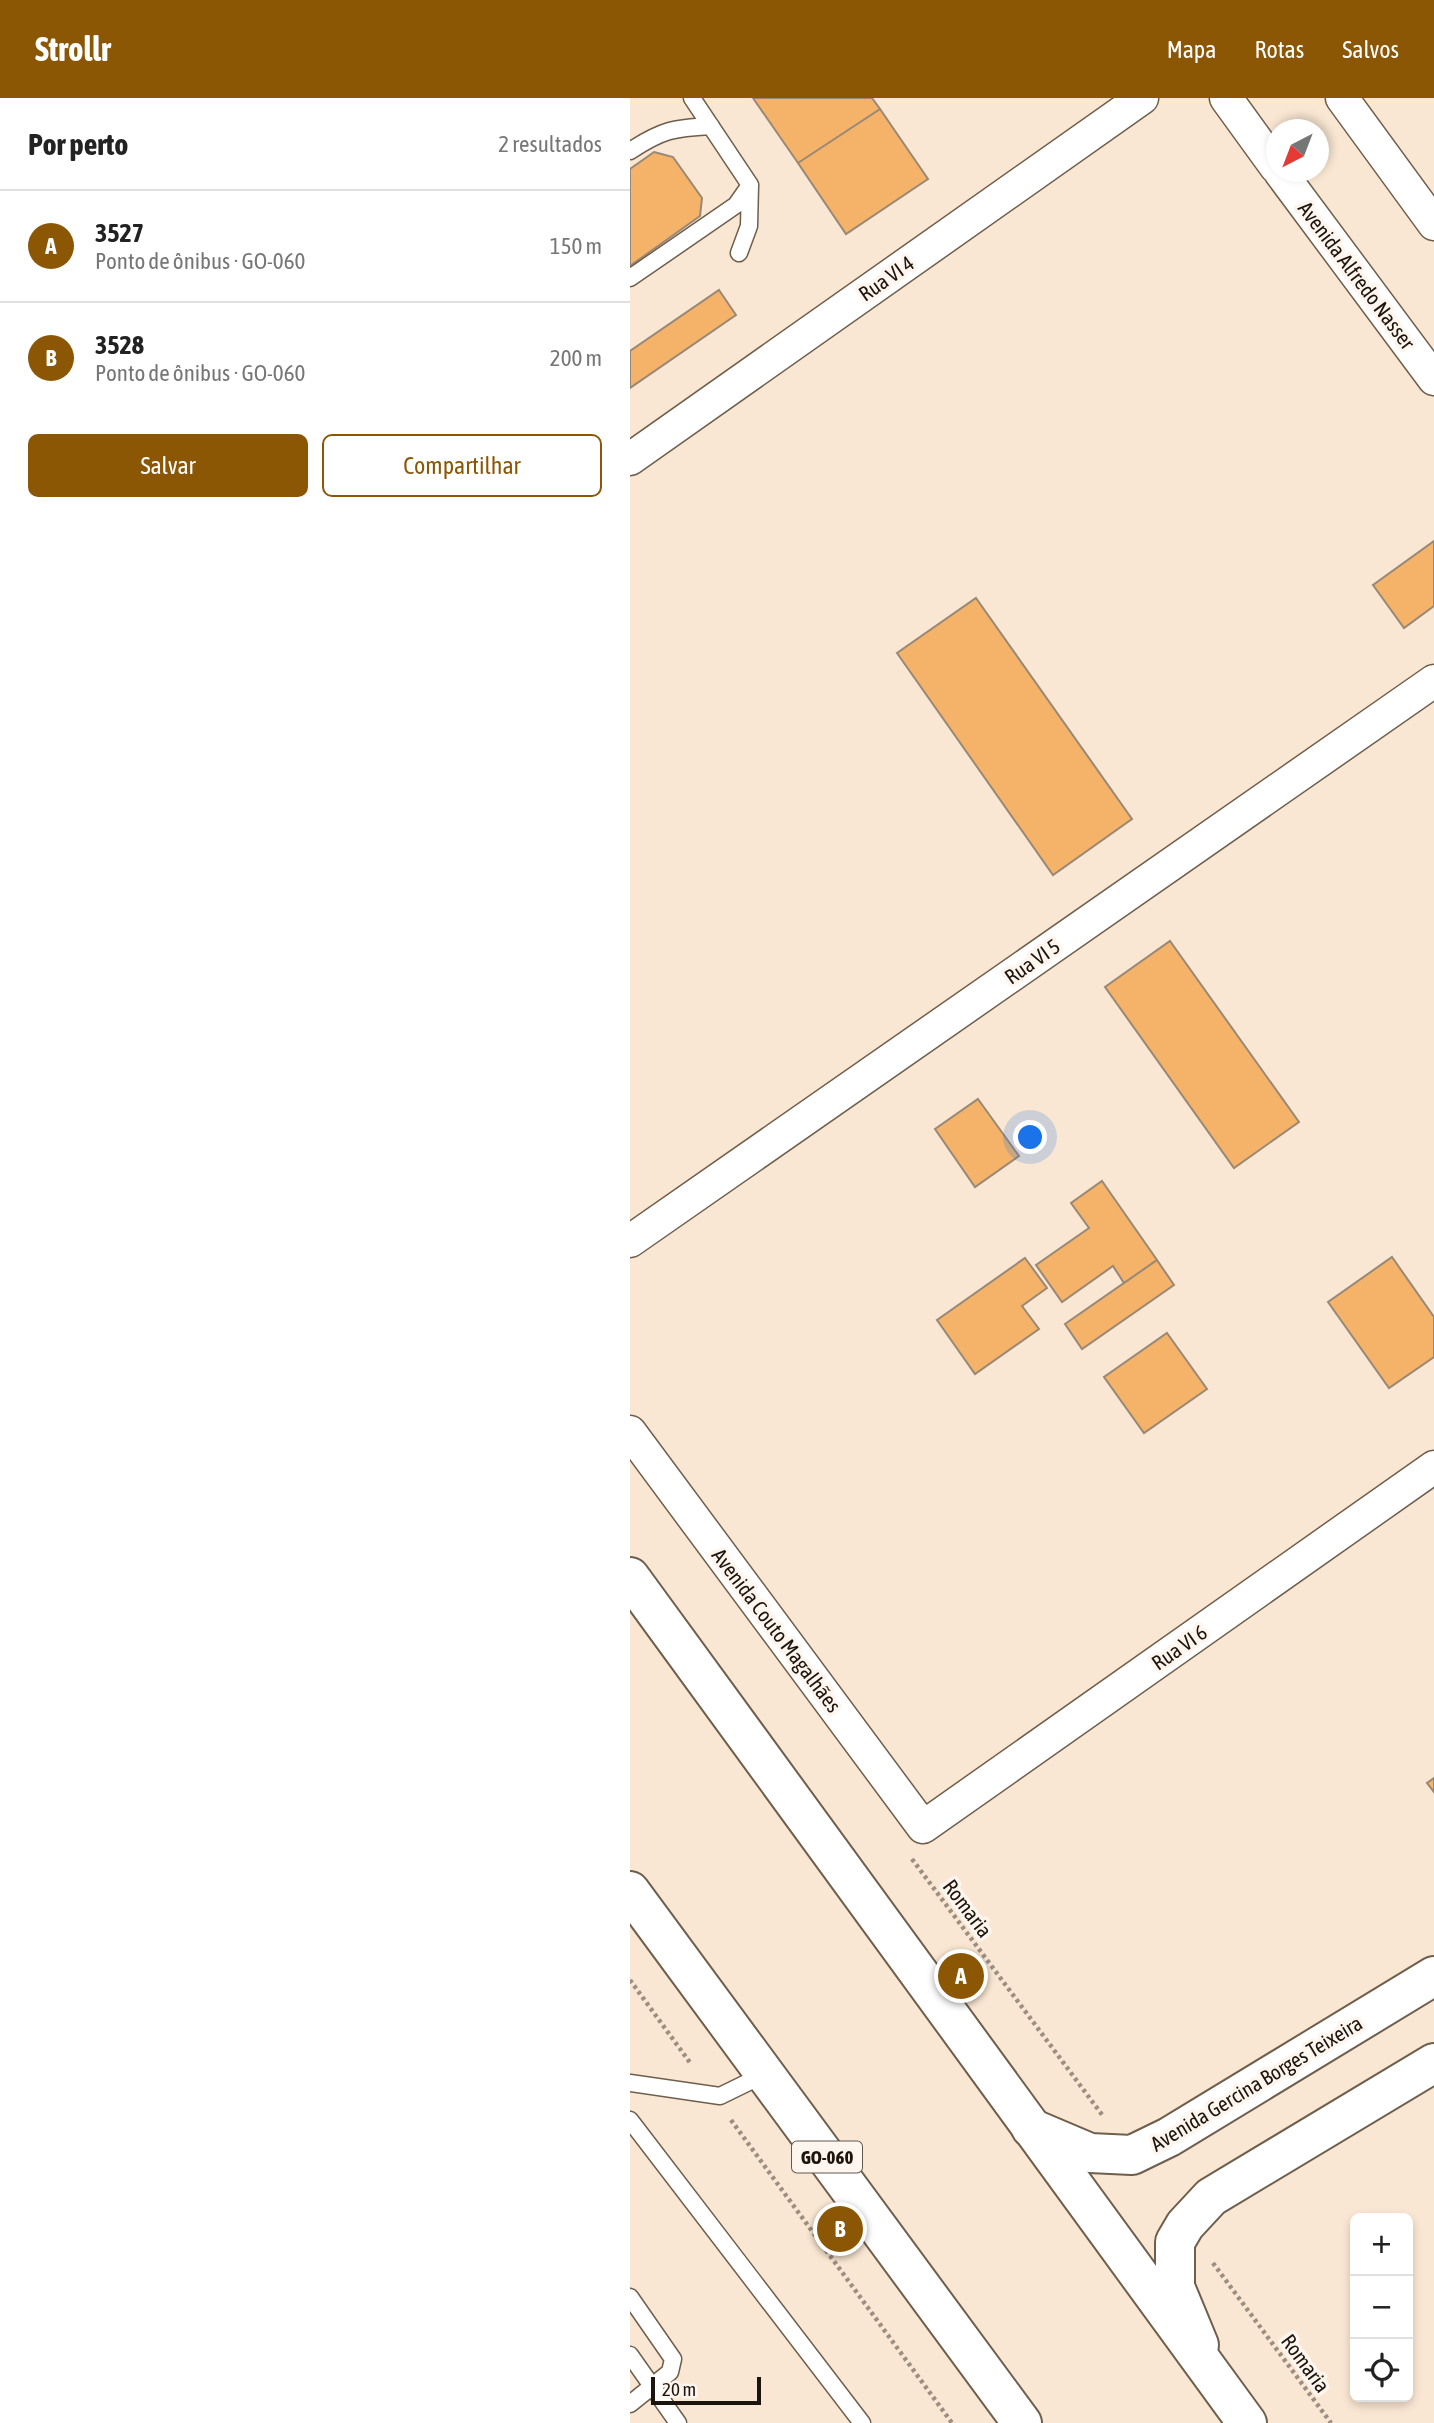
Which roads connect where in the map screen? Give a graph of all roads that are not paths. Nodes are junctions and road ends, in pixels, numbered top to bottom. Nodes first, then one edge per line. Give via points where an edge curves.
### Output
1 (692, 98) edge
2 (1142, 98) edge
3 (1226, 98) edge
4 (1342, 98) edge
5 (711, 126) junction
6 (630, 151) edge
7 (1266, 153) edge
8 (1287, 182) edge
9 (750, 185) junction
10 (1434, 224) edge
11 (739, 253) dead end
12 (630, 278) edge
13 (1434, 379) edge
14 (630, 459) edge
15 (1434, 681) edge
16 (630, 1241) edge
17 (630, 1432) edge
18 (1434, 1467) edge
19 (630, 1577) edge
20 (923, 1827) joint
21 (630, 1891) edge
22 (1434, 1976) edge
23 (1434, 2063) edge
24 (766, 2074) junction
25 (630, 2083) edge
26 (630, 2119) edge
27 (1031, 2128) junction
28 (630, 2297) edge
29 (630, 2355) edge
30 (1211, 2373) junction
31 (653, 2386) junction
32 (630, 2404) edge
33 (678, 2423) edge
34 (862, 2423) edge
35 (1022, 2423) edge
36 (1247, 2423) edge

1 - 5 lane
2 - 14 street, Rua VI 4
3 - 7 street
4 - 10 street
5 - 6 lane via 657,133
5 - 9 lane
8 - 13 street, Avenida Alfredo Nasser
9 - 11 lane via 749,226
9 - 12 lane via 736,205
15 - 16 street, Rua VI 5
17 - 20 street, Avenida Couto Magalhães
18 - 20 street, Rua VI 6
19 - 27 main road
21 - 24 main road, GO-060 / GO-060
22 - 27 main road, Avenida Gercina Borges Teixeira via 1132,2155 1090,2153
23 - 30 main road via 1211,2197 1185,2225 1175,2242 1175,2287
24 - 25 lane via 720,2096
24 - 35 main road, GO-060 / GO-060
26 - 34 lane
27 - 30 main road
28 - 31 lane via 673,2359 670,2372
29 - 31 lane
30 - 36 main road
31 - 32 lane
31 - 33 lane

